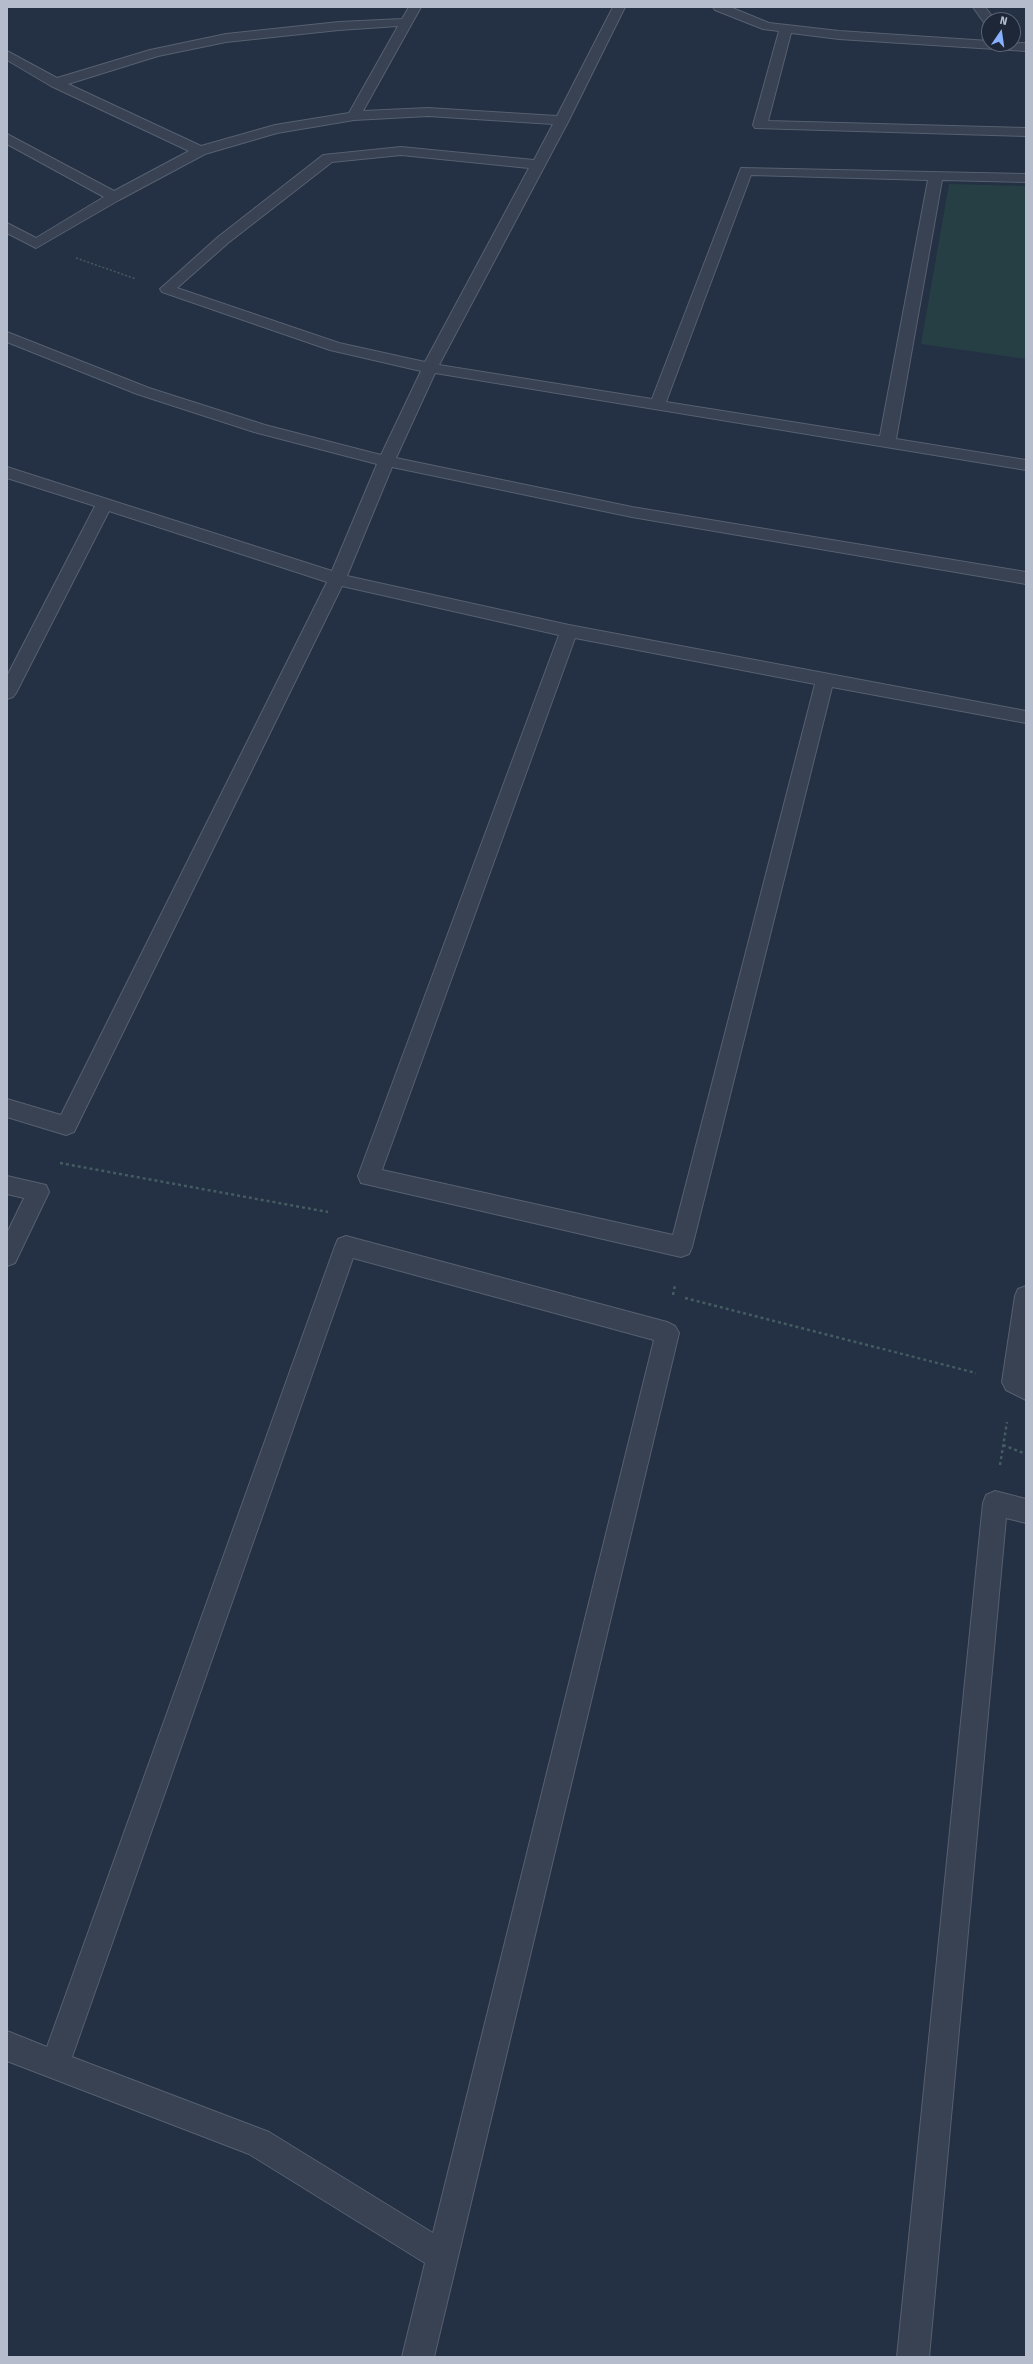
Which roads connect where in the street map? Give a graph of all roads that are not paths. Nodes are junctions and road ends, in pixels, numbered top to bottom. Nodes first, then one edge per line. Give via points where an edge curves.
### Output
1 (415, 7) edge
2 (619, 7) edge
3 (719, 7) edge
4 (407, 22) junction
5 (786, 28) junction
6 (981, 44) edge
7 (7, 55) edge
8 (56, 83) junction
9 (354, 116) junction
10 (562, 120) junction
11 (1026, 132) edge
12 (7, 138) edge
13 (200, 151) junction
14 (538, 165) junction
15 (936, 175) junction
16 (1026, 178) edge
17 (114, 196) junction
18 (7, 227) edge
19 (7, 337) edge
20 (430, 368) junction
21 (657, 406) junction
22 (887, 443) junction
23 (386, 461) junction
24 (1026, 465) edge
25 (7, 472) edge
26 (104, 504) junction
27 (1026, 578) edge
28 (337, 579) junction
29 (569, 631) junction
30 (825, 679) junction
31 (7, 693) edge
32 (1026, 717) edge
33 (7, 1108) edge
34 (7, 1185) edge
35 (7, 1256) edge
36 (1026, 1296) edge
37 (1020, 1386) edge
38 (1026, 1511) edge
39 (7, 2046) edge
40 (55, 2064) junction
41 (444, 2257) junction
42 (418, 2357) edge
43 (913, 2357) edge

1 - 4 street
2 - 10 street
3 - 5 street via 767,26
4 - 8 street via 339,26 226,38 155,53
4 - 9 street
5 - 6 street via 839,36
5 - 11 street via 760,125
7 - 8 street
8 - 13 street
9 - 10 street via 428,112
9 - 13 street via 276,129
10 - 14 street
12 - 17 street
13 - 17 street
14 - 20 street
14 - 20 street via 401,151 328,158 223,240 167,290 335,347
15 - 16 street
15 - 21 street via 746,171
15 - 22 street
17 - 18 street via 36,244
19 - 23 street via 142,391 260,429
20 - 21 street
20 - 23 street
21 - 22 street
22 - 24 street
23 - 27 street via 632,512
23 - 28 street
25 - 26 street
26 - 28 street
26 - 31 street
28 - 29 street
28 - 33 street via 66,1126
29 - 30 street
29 - 30 street via 369,1176 681,1246
30 - 32 street
34 - 35 street via 38,1192
36 - 37 street
38 - 43 street via 995,1503
39 - 40 street
40 - 41 street via 258,2143
40 - 41 street via 346,1246 667,1333
41 - 42 street

